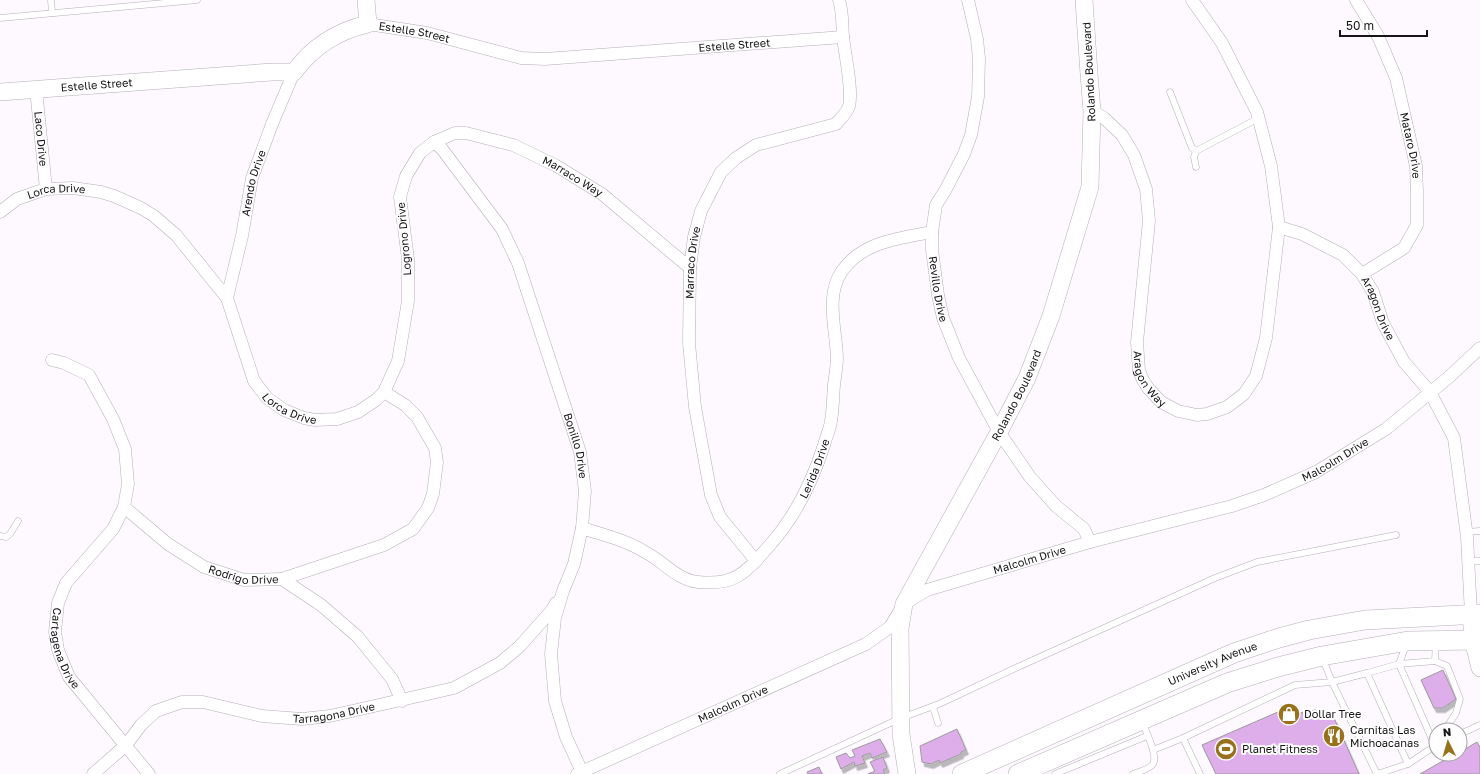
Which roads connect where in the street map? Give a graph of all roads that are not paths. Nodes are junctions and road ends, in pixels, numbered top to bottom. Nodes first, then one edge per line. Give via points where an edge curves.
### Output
1 (51, 0) edge
2 (196, 0) edge
3 (366, 0) edge
4 (840, 0) edge
5 (968, 0) edge
6 (1084, 0) edge
7 (1192, 0) edge
8 (1356, 0) edge
9 (52, 13) junction
10 (0, 18) edge
11 (368, 24) junction
12 (843, 37) junction
13 (294, 72) junction
14 (36, 89) junction
15 (0, 92) edge
16 (1170, 92) dead end
17 (1092, 111) junction
18 (1259, 118) junction
19 (434, 142) junction
20 (1196, 151) junction
21 (1196, 167) dead end
22 (46, 189) junction
23 (0, 212) edge
24 (1278, 227) junction
25 (932, 232) junction
26 (690, 268) junction
27 (1362, 274) junction
28 (227, 298) junction
29 (1480, 348) edge
30 (52, 360) dead end
31 (384, 392) junction
32 (1430, 392) junction
33 (999, 432) junction
34 (124, 507) junction
35 (18, 521) dead end
36 (582, 528) junction
37 (1480, 531) edge
38 (1466, 532) junction
39 (1396, 535) dead end
40 (0, 536) edge
41 (1090, 542) junction
42 (756, 561) junction
43 (1474, 561) edge
44 (282, 579) junction
45 (563, 591) junction
46 (904, 604) junction
47 (1476, 614) edge
48 (1476, 640) edge
49 (1408, 641) junction
50 (1436, 641) junction
51 (1322, 656) junction
52 (1435, 661) junction
53 (1399, 664) junction
54 (1480, 668) edge
55 (1367, 672) junction
56 (1332, 682) junction
57 (402, 700) junction
58 (932, 707) junction
59 (901, 718) junction
60 (1450, 722) edge
61 (938, 723) dead end
62 (1480, 725) edge
63 (1428, 727) edge
64 (1144, 728) junction
65 (1468, 730) edge
66 (1183, 738) junction
67 (126, 745) junction
68 (1153, 750) junction
69 (1428, 750) edge
70 (1408, 764) junction
71 (790, 772) edge
72 (1026, 772) edge
73 (581, 773) edge
74 (93, 774) edge
75 (149, 774) edge
76 (780, 774) edge
77 (908, 774) edge
78 (962, 774) edge
79 (1055, 774) edge
80 (1133, 774) edge
81 (1200, 774) edge

1 - 9 lane
2 - 9 lane
3 - 11 street
4 - 12 street, Marraco Drive
5 - 25 street, Revillo Drive via 977,39 980,71 978,97 964,154 936,205
6 - 17 street, Rolando Boulevard
7 - 18 street via 1222,43
8 - 27 street, Mataro Drive via 1378,36 1396,78 1416,166 1417,192 1417,225 1404,248
9 - 10 lane
11 - 12 street, Estelle Street via 427,33 521,58 545,60
11 - 13 street, Estelle Street via 344,31 322,43 311,51
12 - 26 street, Marraco Drive via 850,96 849,107 844,115 836,124 756,145 721,172 702,211 694,237
13 - 14 street, Estelle Street
13 - 28 street, Arendo Drive via 252,178 242,236
14 - 15 street, Estelle Street
14 - 22 street, Laco Drive
16 - 20 lane via 1192,148
17 - 24 street, Aragon Way via 1104,118 1122,135 1134,155 1146,189 1149,221 1137,342 1139,371 1148,388 1169,407 1197,414 1218,412 1236,402 1251,386 1266,338
17 - 33 street, Rolando Boulevard via 1090,187 1051,316 1027,378
18 - 20 lane
18 - 24 street via 1271,166
19 - 26 street, Marraco Way via 455,133 466,133 513,145 555,165 602,194
19 - 31 street, Logrono Drive via 420,153 406,176 400,197 408,259 408,301 398,362
19 - 36 street, Bonillo Drive via 502,229 518,263 580,452 585,491
20 - 21 lane
22 - 23 street, Lorca Drive via 16,200
22 - 28 street, Lorca Drive via 73,188 101,192 141,208 176,235
24 - 27 street, Aragon Drive via 1302,234 1343,255
25 - 33 street, Revillo Drive via 934,272 943,318 958,358
25 - 42 street, Lerida Drive via 894,239 871,247 853,257 836,282 832,309 837,358 831,422 815,472 798,506 780,534
26 - 42 street, Marraco Drive via 689,343 695,407 711,495 720,517
27 - 32 street, Aragon Drive via 1373,292 1383,323 1404,362
28 - 31 street, Lorca Drive via 254,381 267,398 284,410 310,419 337,419 358,412
29 - 32 street, Malcolm Drive
30 - 34 street, Cartagena Drive via 90,375 113,420 125,449 128,484
31 - 44 street via 405,405 417,417 435,448 437,462 433,494 428,508 413,529 384,545
32 - 38 street, Aragon Drive via 1454,438
32 - 41 street, Malcolm Drive via 1380,433 1316,472 1264,496
33 - 41 street, Revillo Drive via 1030,477 1056,506 1084,529
33 - 46 street, Rolando Boulevard
34 - 44 street, Rodrigo Drive via 168,544 204,567 244,580
34 - 67 street, Cartagena Drive via 113,529 66,583 58,603 55,632 58,650 69,677
35 - 40 lane via 10,534 6,537
36 - 42 street, Lerida Drive via 628,543 646,552 678,576 696,582 721,582 738,577
36 - 45 street, Bonillo Drive via 574,564
37 - 38 lane
38 - 43 street, Aragon Drive
39 - 58 lane via 1257,562 1215,578
41 - 46 street, Malcolm Drive via 927,590
43 - 47 street, Aragon Drive
44 - 57 street, Rodrigo Drive via 321,605 358,637 392,679
45 - 57 street, Tarragona Drive via 552,610 520,646 500,663 454,688
45 - 73 street, Bonillo Drive via 555,618 551,654 555,701
46 - 59 street, Rolando Boulevard via 900,628
46 - 73 street, Malcolm Drive via 890,627 866,644
47 - 48 street, Aragon Drive
47 - 78 main road, University Avenue via 1365,620 1279,638 1234,653
48 - 50 main road, University Avenue
48 - 54 street, Aragon Drive
49 - 50 main road, University Avenue
49 - 51 main road, University Avenue
49 - 53 lane
50 - 52 lane
51 - 56 lane
51 - 64 main road, University Avenue via 1227,683
52 - 53 lane
52 - 60 lane via 1447,666 1460,699
53 - 55 lane
53 - 63 lane
55 - 56 lane
55 - 70 lane
56 - 66 lane via 1295,685
56 - 70 lane via 1377,774
57 - 67 street, Tarragona Drive via 330,716 302,719 262,716 203,702 182,702 156,711
58 - 59 lane
58 - 61 lane
59 - 71 lane
59 - 77 street, Rolando Boulevard
62 - 65 lane
64 - 68 lane
64 - 72 main road, University Avenue
64 - 79 lane
66 - 68 lane
66 - 81 lane
67 - 74 street, Tarragona Drive
67 - 75 street, Cartagena Drive
68 - 80 lane via 1153,764
69 - 70 lane
71 - 76 lane

